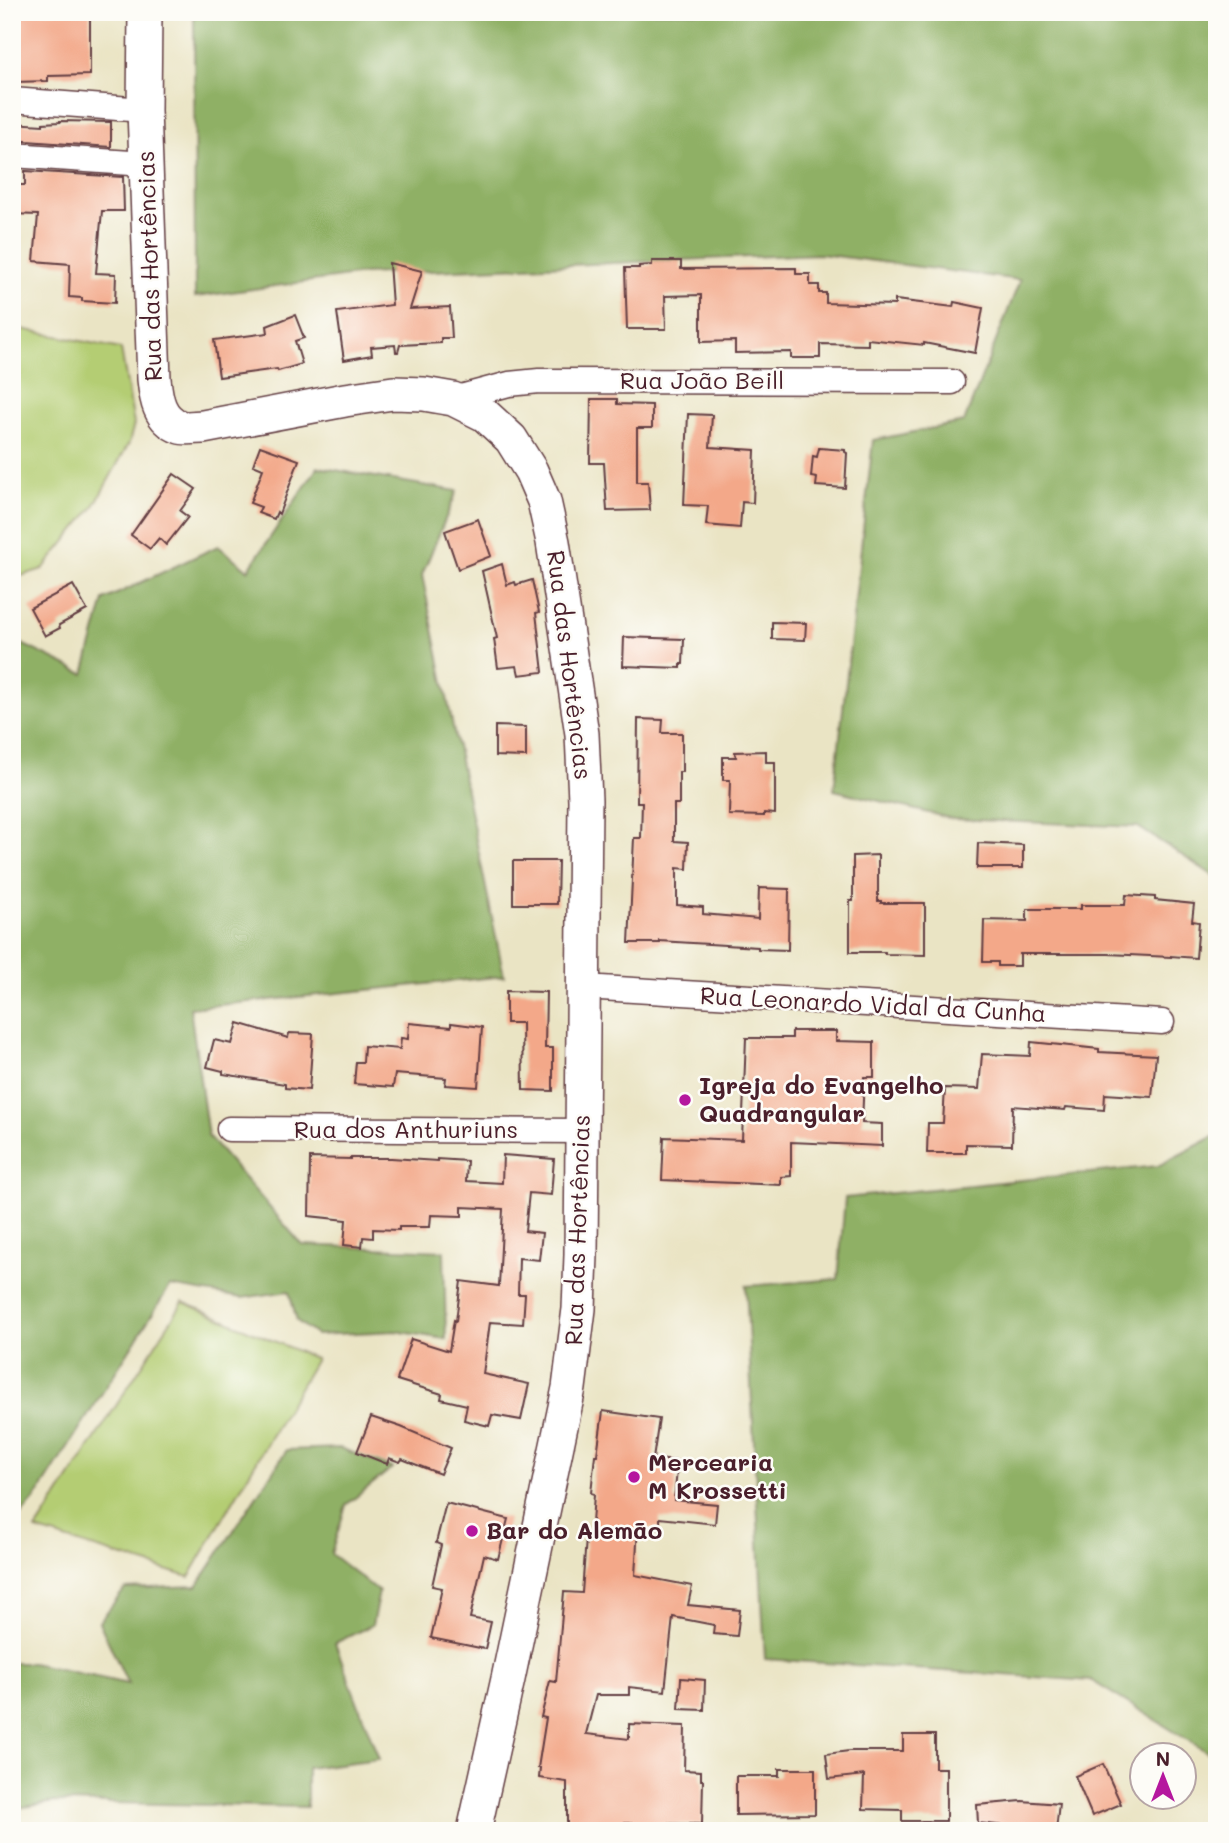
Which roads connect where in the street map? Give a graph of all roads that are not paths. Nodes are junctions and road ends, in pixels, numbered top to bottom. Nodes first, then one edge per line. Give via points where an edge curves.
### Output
1 (145, 12) edge
2 (12, 100) edge
3 (144, 110) junction
4 (12, 155) edge
5 (146, 164) junction
6 (952, 382) dead end
7 (453, 398) junction
8 (583, 987) junction
9 (1161, 1022) dead end
10 (229, 1129) dead end
11 (582, 1131) junction
12 (474, 1831) edge

1 - 3 street, Rua das Hortências
2 - 3 street
3 - 5 street, Rua das Hortências
4 - 5 street
5 - 7 street, Rua das Hortências via 154,379 156,400 164,416 181,428 203,427 393,393
6 - 7 street, Rua João Beill via 539,380
7 - 8 street, Rua das Hortências via 485,415 511,439 544,501 582,734 586,800
8 - 9 street, Rua Leonardo Vidal da Cunha
8 - 11 street, Rua das Hortências
10 - 11 street, Rua dos Anthuriuns
11 - 12 street, Rua das Hortências via 579,1309 573,1362

